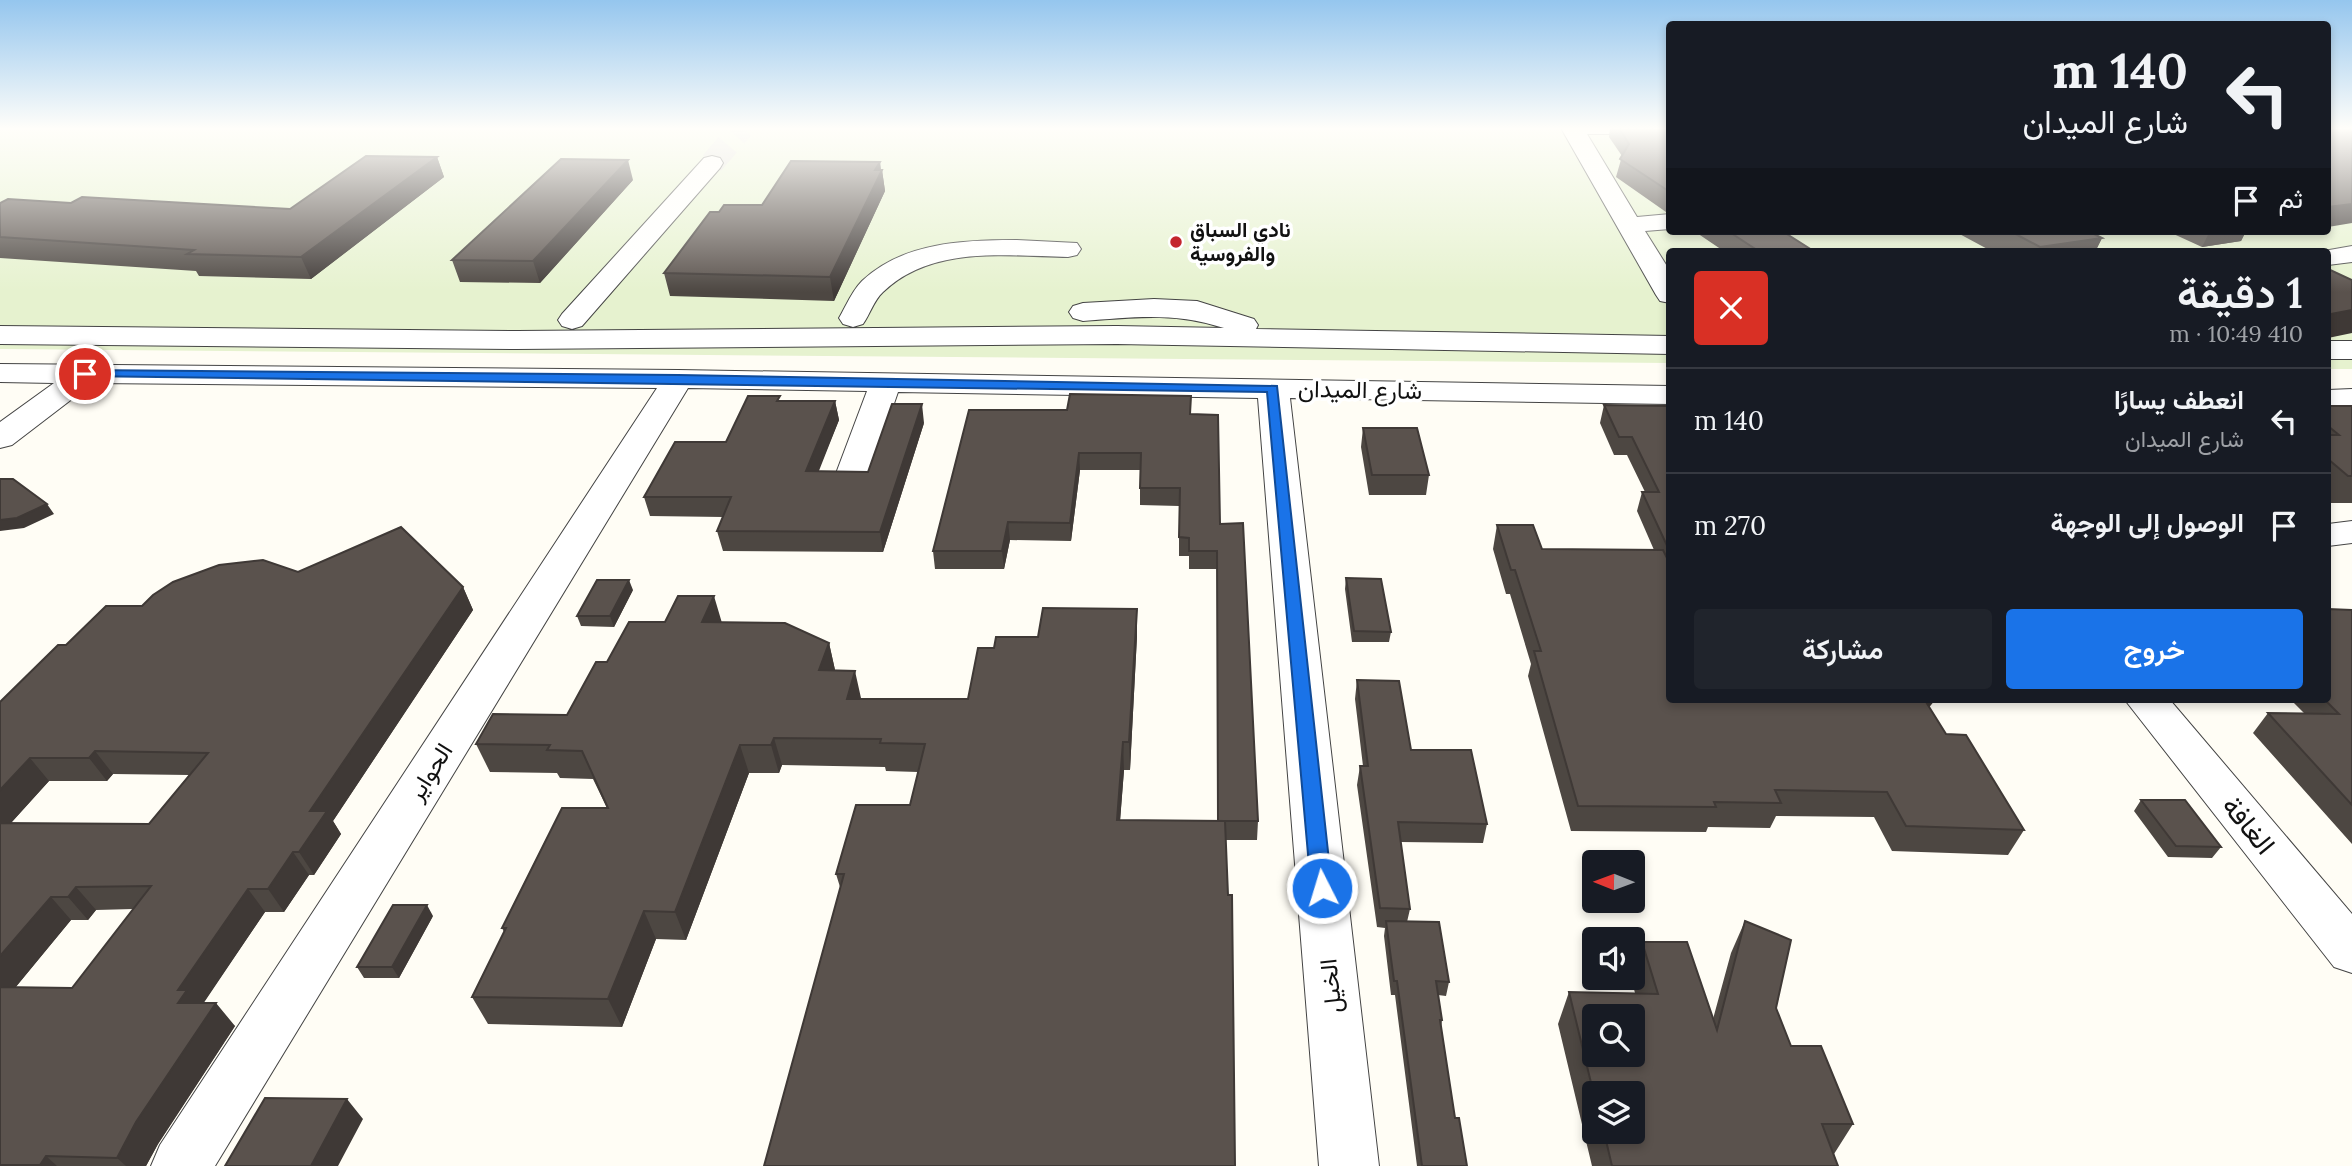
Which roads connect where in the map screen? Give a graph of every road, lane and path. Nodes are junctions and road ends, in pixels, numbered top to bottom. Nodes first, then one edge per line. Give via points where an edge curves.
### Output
1 (695, 182) tunnel mouth
2 (1604, 182) edge
3 (1666, 221) edge
4 (1629, 226) junction
5 (1068, 250) dead end
6 (2352, 254) edge
7 (2331, 257) edge
8 (1666, 288) edge
9 (1666, 311) edge
10 (0, 315) edge
11 (853, 318) junction
12 (572, 320) junction
13 (0, 335) edge
14 (1289, 340) junction
15 (1613, 345) junction
16 (1666, 345) edge
17 (2331, 350) edge
18 (2352, 350) edge
19 (0, 373) edge
20 (85, 374) junction
21 (678, 379) junction
22 (885, 384) junction
23 (1273, 388) junction
24 (1666, 395) edge
25 (2331, 399) edge
26 (2352, 399) edge
27 (0, 438) edge
28 (852, 476) edge
29 (2148, 703) edge
30 (2352, 951) edge
31 (181, 1166) edge
32 (1349, 1166) edge

1 - 12 street
2 - 4 street
3 - 4 street
4 - 8 street
5 - 11 street via 935,253 901,264 871,287
6 - 7 street
9 - 15 street
10 - 12 street
11 - 12 street
11 - 14 street via 1154,307 1197,310
13 - 14 street via 517,340 1055,335
14 - 15 street
15 - 16 street
17 - 18 street
19 - 20 street, شارع الميدان
20 - 21 street, شارع الميدان
20 - 27 street
21 - 22 street, شارع الميدان
21 - 31 street, الحواير
22 - 23 street, شارع الميدان
22 - 28 street
23 - 24 street, شارع الميدان
23 - 32 street, الخيل
25 - 26 street
29 - 30 street, الغافة

